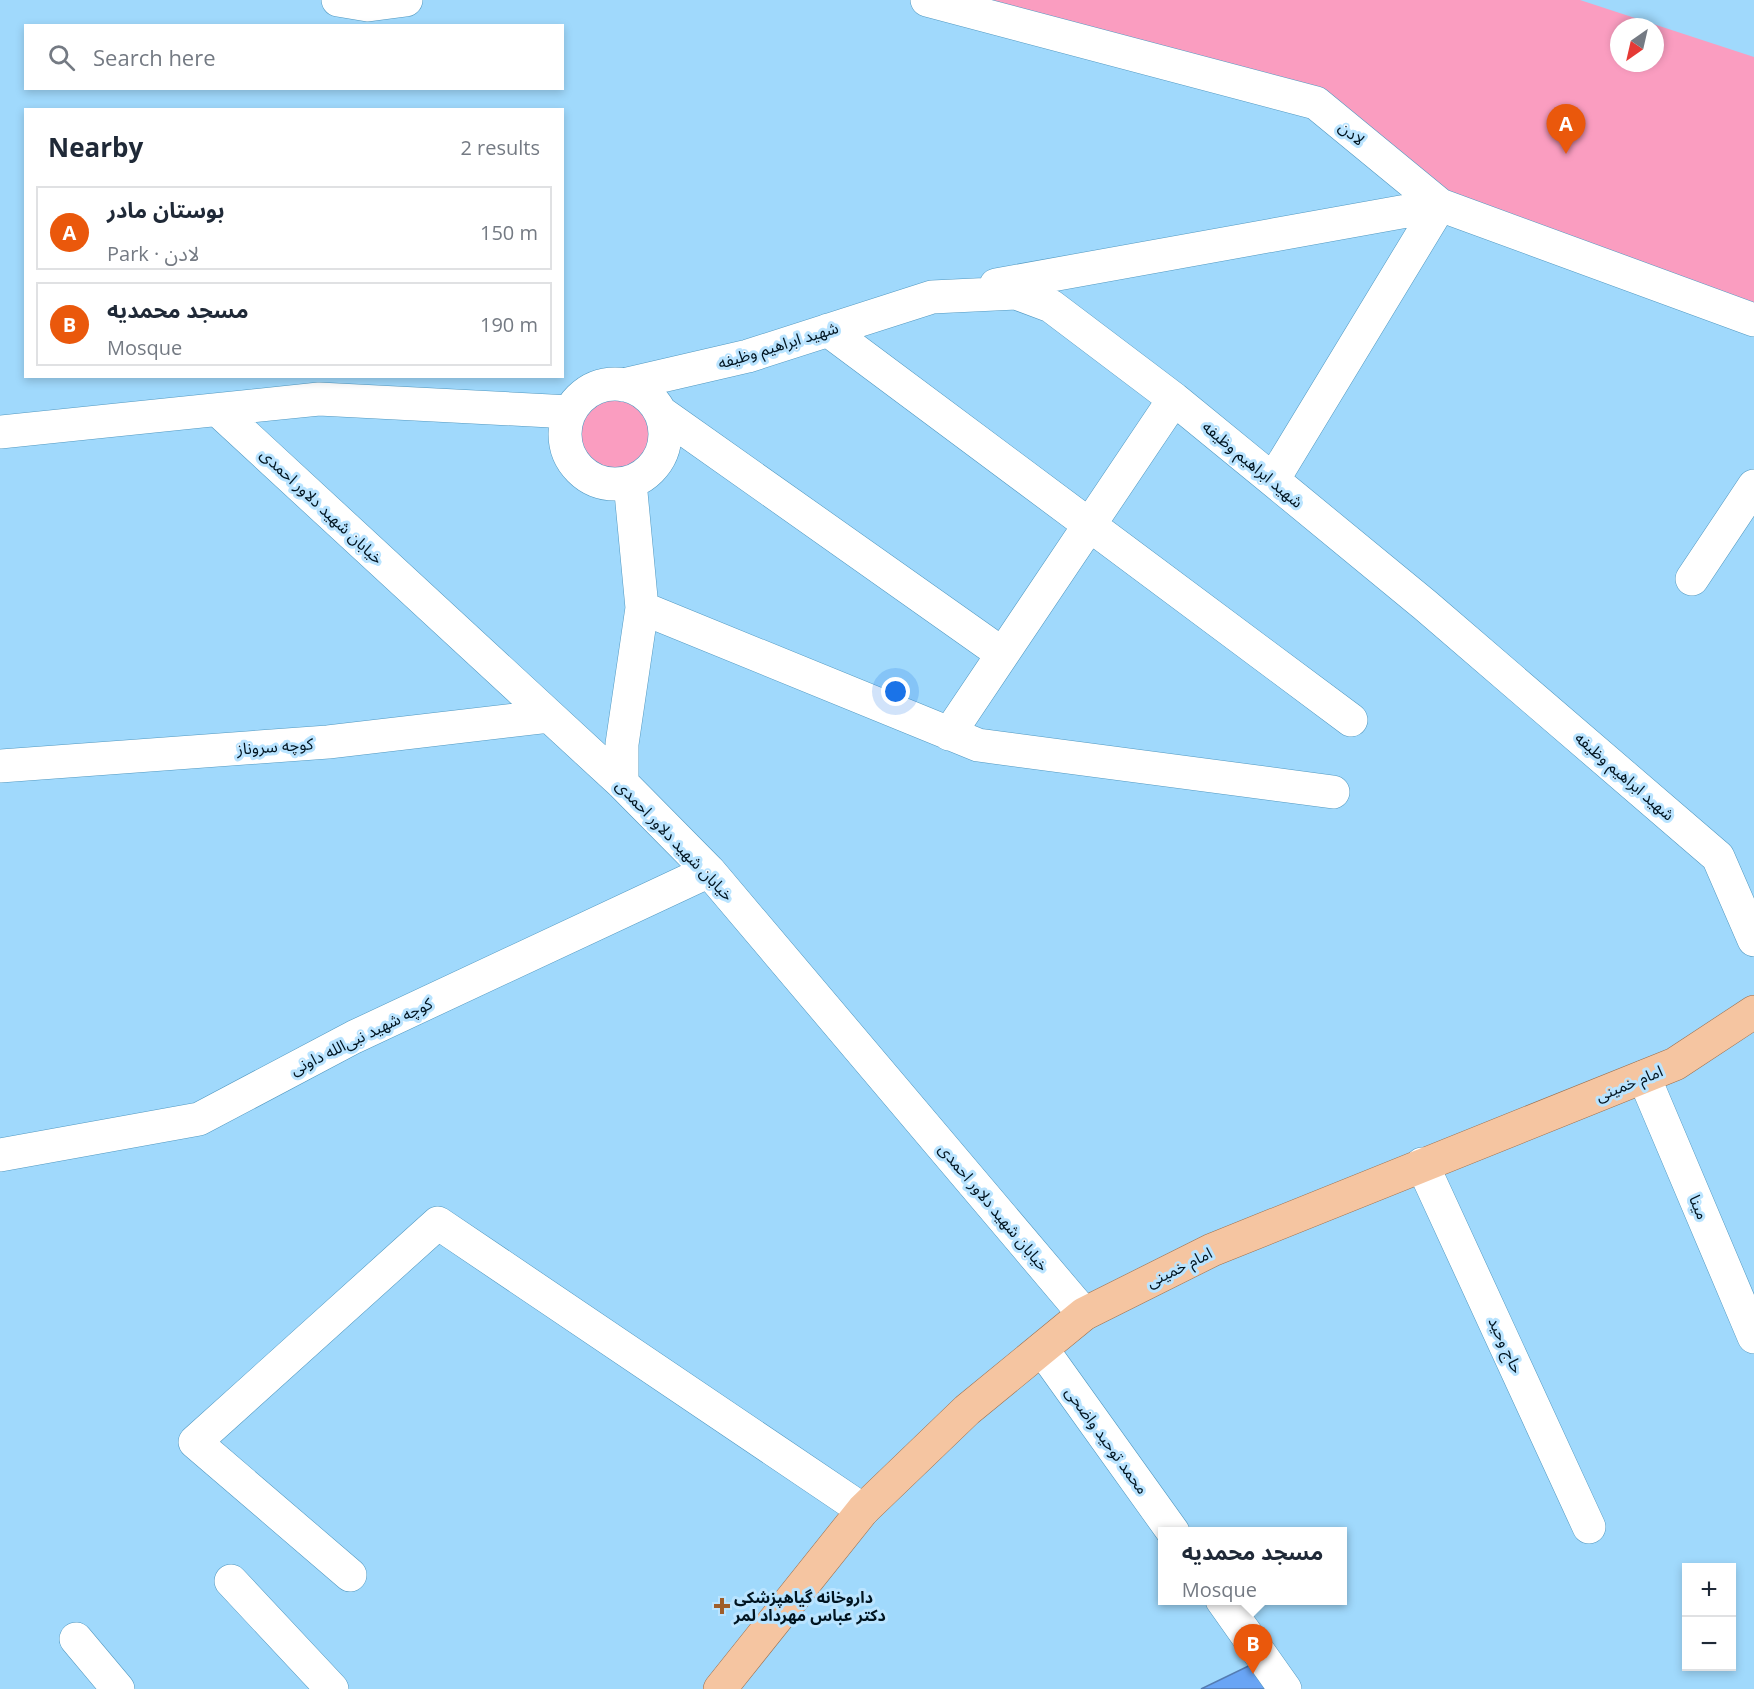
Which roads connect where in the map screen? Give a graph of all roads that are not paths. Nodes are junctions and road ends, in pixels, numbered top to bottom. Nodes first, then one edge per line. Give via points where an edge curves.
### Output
1 (338, 0) edge
2 (406, 0) edge
3 (927, 0) edge
4 (1440, 205) junction
5 (932, 297) junction
6 (1754, 320) edge
7 (828, 330) junction
8 (624, 385) junction
9 (1174, 399) junction
10 (219, 411) junction
11 (570, 412) junction
12 (660, 412) junction
13 (0, 432) edge
14 (1273, 480) junction
15 (630, 482) junction
16 (1754, 486) edge
17 (1089, 525) junction
18 (1692, 579) dead end
19 (642, 608) junction
20 (1001, 653) junction
21 (549, 716) junction
22 (1351, 720) dead end
23 (949, 734) junction
24 (0, 766) edge
25 (622, 783) junction
26 (1333, 792) dead end
27 (709, 871) junction
28 (1754, 940) edge
29 (1754, 1012) edge
30 (1644, 1077) junction
31 (0, 1155) edge
32 (1422, 1164) junction
33 (1084, 1314) junction
34 (1754, 1337) edge
35 (1042, 1349) junction
36 (864, 1510) junction
37 (1169, 1527) edge
38 (1589, 1527) dead end
39 (350, 1575) dead end
40 (231, 1581) dead end
41 (1226, 1605) edge
42 (76, 1638) dead end
43 (118, 1689) edge
44 (332, 1689) edge
45 (720, 1689) edge
46 (1285, 1689) edge

1 - 2 street via 368,5
3 - 4 street, لادن via 1316,103
4 - 5 street
4 - 6 street, لادن
4 - 14 street
5 - 7 street, شهید ابراهیم وظیفه
5 - 9 street, شهید ابراهیم وظیفه via 1016,293 1051,306
7 - 8 street, شهید ابراهیم وظیفه via 748,356
7 - 17 street
8 - 11 street via 592,390
8 - 12 street via 652,399
9 - 14 street, شهید ابراهیم وظیفه
9 - 17 street
10 - 11 street via 319,399
10 - 13 street
10 - 21 street, خیابان شهید دلاور احمدی
11 - 15 street via 566,444 581,471 613,485
12 - 15 street via 665,429 658,462 645,475
12 - 20 street
14 - 28 street, شهید ابراهیم وظیفه via 1718,857
15 - 19 street
16 - 18 street
17 - 20 street
17 - 22 street
19 - 23 street
19 - 25 street via 622,744
20 - 23 street
21 - 24 street, کوچه سروناز via 328,742
21 - 25 street, خیابان شهید دلاور احمدی
23 - 26 street via 978,745
25 - 27 street, خیابان شهید دلاور احمدی
27 - 31 street, کوچه شهید نبی‌الله داونی via 354,1037 199,1119
27 - 33 street, خیابان شهید دلاور احمدی
29 - 30 main road, امام خمینی via 1675,1064
30 - 32 main road, امام خمینی
30 - 34 street, مینا
32 - 33 main road, امام خمینی via 1212,1250
32 - 38 street, حاج وحید
33 - 35 main road, امام خمینی
35 - 36 main road, امام خمینی via 967,1410
35 - 37 street, محمد توحید واضحی
36 - 39 street via 438,1223 195,1442
36 - 45 main road, امام خمینی
40 - 44 street
41 - 46 street
42 - 43 street

